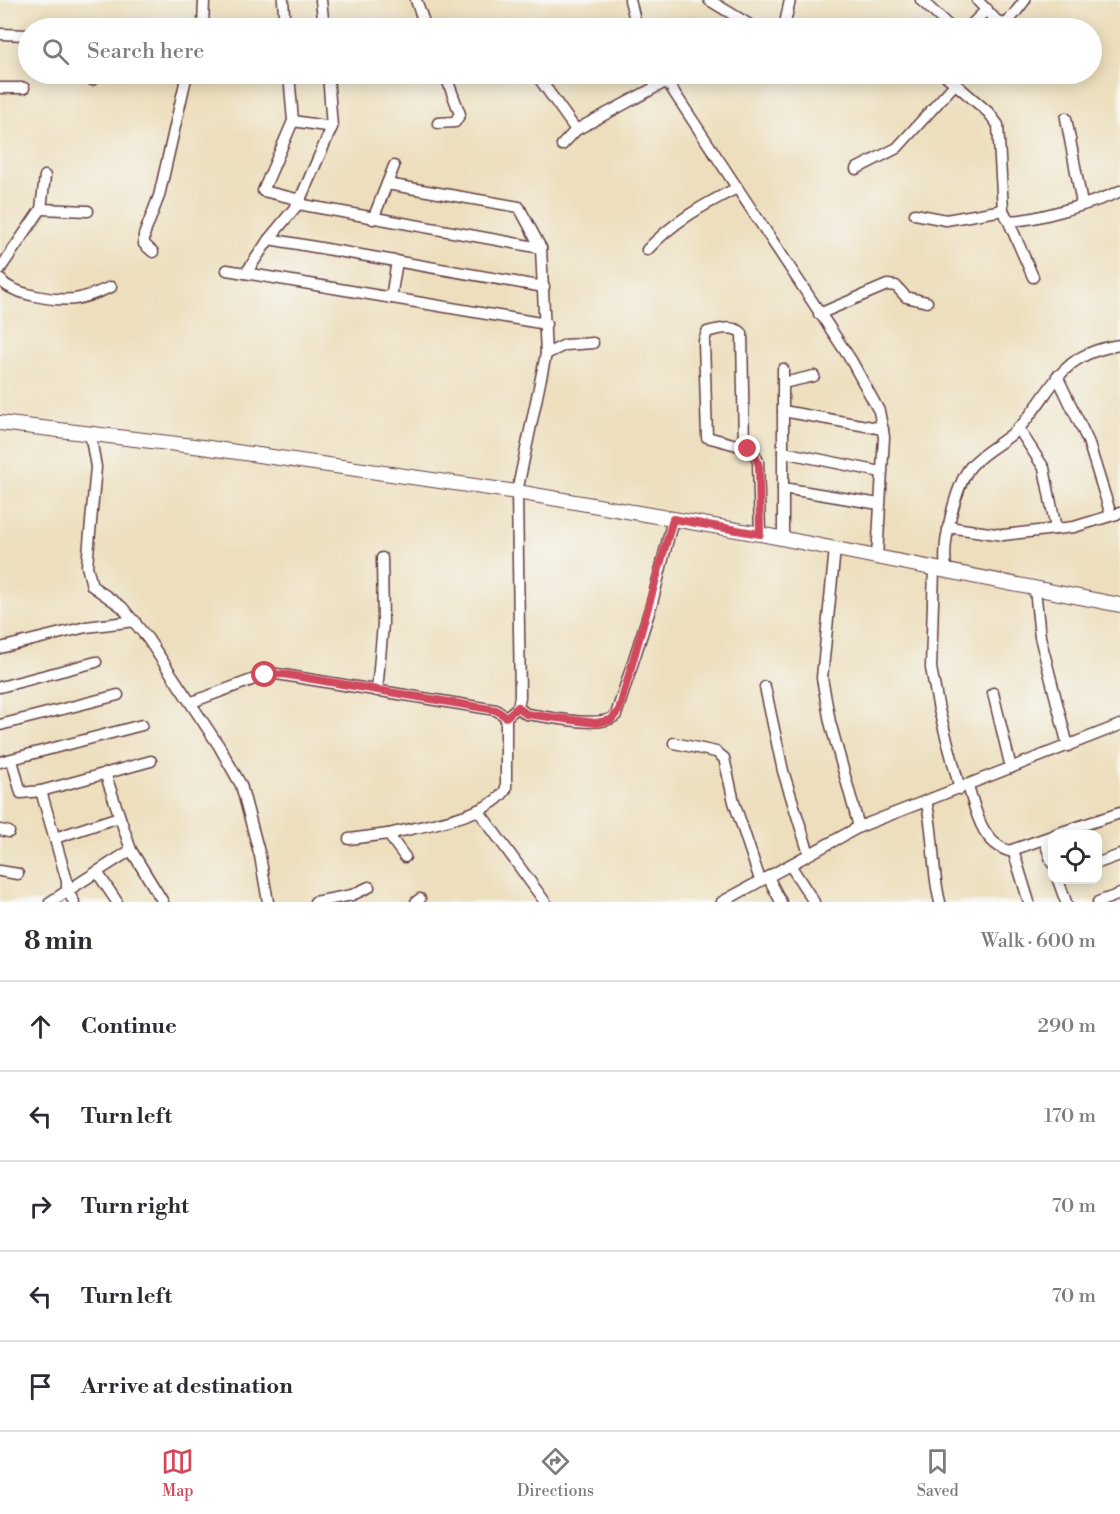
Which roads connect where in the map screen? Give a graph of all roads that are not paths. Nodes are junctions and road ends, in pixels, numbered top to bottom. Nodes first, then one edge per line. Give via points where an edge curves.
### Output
1 (204, 0) edge
2 (283, 0) edge
3 (321, 0) edge
4 (416, 0) edge
5 (630, 0) edge
6 (709, 0) edge
7 (790, 0) edge
8 (921, 0) edge
9 (976, 0) edge
10 (1025, 0) edge
11 (725, 5) edge
12 (987, 9) junction
13 (203, 18) edge
14 (284, 18) edge
15 (323, 18) edge
16 (422, 18) edge
17 (634, 18) edge
18 (741, 18) edge
19 (786, 18) edge
20 (940, 18) edge
21 (978, 18) edge
22 (994, 18) edge
23 (1009, 18) edge
24 (0, 34) edge
25 (18, 34) edge
26 (186, 84) edge
27 (290, 84) edge
28 (329, 84) edge
29 (449, 84) edge
30 (543, 84) edge
31 (654, 84) edge
32 (668, 84) edge
33 (955, 84) joint
34 (0, 88) edge
35 (24, 88) dead end
36 (1066, 118) dead end
37 (292, 121) junction
38 (438, 123) dead end
39 (332, 127) junction
40 (576, 130) junction
41 (562, 145) dead end
42 (393, 166) dead end
43 (856, 169) dead end
44 (45, 176) dead end
45 (387, 184) junction
46 (737, 188) junction
47 (1120, 191) edge
48 (300, 202) junction
49 (1082, 204) junction
50 (41, 209) junction
51 (88, 211) dead end
52 (915, 214) dead end
53 (1005, 215) junction
54 (373, 219) junction
55 (269, 239) junction
56 (542, 248) junction
57 (647, 250) dead end
58 (153, 252) dead end
59 (397, 261) junction
60 (0, 269) edge
61 (227, 270) dead end
62 (246, 273) junction
63 (1033, 277) dead end
64 (0, 279) edge
65 (111, 287) dead end
66 (544, 287) junction
67 (391, 298) junction
68 (927, 302) dead end
69 (819, 314) junction
70 (546, 324) junction
71 (593, 343) dead end
72 (1119, 347) edge
73 (546, 354) junction
74 (783, 369) dead end
75 (814, 376) dead end
76 (1057, 376) junction
77 (783, 384) junction
78 (783, 411) junction
79 (0, 423) edge
80 (1018, 428) junction
81 (883, 429) junction
82 (90, 433) junction
83 (744, 447) junction
84 (783, 452) junction
85 (881, 472) junction
86 (783, 488) junction
87 (517, 492) junction
88 (879, 504) junction
89 (1115, 514) edge
90 (673, 519) junction
91 (948, 527) junction
92 (1056, 529) junction
93 (760, 534) junction
94 (783, 539) junction
95 (835, 549) junction
96 (877, 557) junction
97 (382, 558) dead end
98 (941, 570) junction
99 (1035, 589) junction
100 (1120, 605) edge
101 (135, 621) junction
102 (0, 648) edge
103 (96, 662) dead end
104 (0, 687) edge
105 (765, 687) dead end
106 (377, 691) junction
107 (993, 693) dead end
108 (118, 695) dead end
109 (192, 702) junction
110 (518, 707) junction
111 (506, 717) junction
112 (0, 725) edge
113 (142, 725) dead end
114 (1120, 725) edge
115 (674, 743) dead end
116 (1068, 746) junction
117 (12, 759) junction
118 (151, 761) dead end
119 (0, 762) edge
120 (1011, 768) junction
121 (105, 773) junction
122 (964, 787) junction
123 (41, 791) junction
124 (926, 801) junction
125 (478, 810) junction
126 (1120, 813) edge
127 (119, 817) junction
128 (859, 827) junction
129 (1069, 830) edge
130 (388, 834) junction
131 (1048, 837) edge
132 (55, 838) junction
133 (350, 839) dead end
134 (131, 850) junction
135 (1013, 850) junction
136 (809, 854) junction
137 (1120, 855) edge
138 (405, 857) dead end
139 (1102, 862) edge
140 (790, 865) junction
141 (0, 872) edge
142 (97, 872) junction
143 (18, 874) dead end
144 (764, 879) junction
145 (1060, 884) edge
146 (369, 887) dead end
147 (67, 890) junction
148 (1120, 894) edge
149 (50, 902) edge
150 (74, 902) edge
151 (117, 902) edge
152 (164, 902) edge
153 (268, 902) edge
154 (315, 902) edge
155 (545, 902) edge
156 (722, 902) edge
157 (782, 902) edge
158 (814, 902) edge
159 (940, 902) edge
160 (1029, 902) edge
161 (1066, 902) edge
162 (1098, 902) edge

1 - 13 street
2 - 14 street
3 - 15 street
4 - 16 street
5 - 17 street
6 - 11 street
7 - 19 street
8 - 20 street
9 - 12 street
10 - 23 street
11 - 18 street
12 - 21 street
12 - 22 street
24 - 25 street
26 - 58 street via 159,196 143,238 146,248
27 - 37 street
28 - 39 street
29 - 38 street via 460,114 455,122
30 - 40 street
31 - 40 street
32 - 46 street
33 - 43 street via 897,148
33 - 53 street via 998,125
34 - 35 street
36 - 49 street
37 - 39 street
37 - 48 street via 263,191
39 - 48 street
40 - 41 street
42 - 45 street
44 - 50 street
45 - 54 street
45 - 56 street via 519,207
46 - 57 street via 683,218
46 - 69 street
47 - 49 street
48 - 54 street
48 - 55 street
49 - 53 street via 1016,222
50 - 51 street
50 - 60 street
52 - 53 street via 946,220
53 - 63 street
54 - 56 street
55 - 59 street
55 - 62 street
56 - 66 street
59 - 66 street
59 - 67 street
61 - 62 street
62 - 67 street
64 - 65 street via 24,292 57,299 88,296
66 - 70 street
67 - 70 street
68 - 69 street via 906,297 891,284
69 - 81 street via 866,384
70 - 73 street
71 - 73 street via 565,345
72 - 76 street via 1095,351
73 - 87 street
74 - 77 street
75 - 77 street
76 - 80 street
76 - 89 street via 1088,441
77 - 78 street
78 - 81 street
78 - 84 street
79 - 82 street
80 - 91 street via 970,468
80 - 92 street via 1044,468
81 - 85 street
82 - 87 street
82 - 101 street via 96,467 88,574 92,586
83 - 83 street via 742,333 727,328 707,332 707,437
83 - 93 street via 758,461
84 - 85 street
84 - 86 street
85 - 88 street
86 - 88 street
86 - 94 street
87 - 90 street
87 - 110 street
88 - 96 street
89 - 92 street via 1092,523
90 - 93 street
90 - 110 street via 652,603 616,715 596,723 526,714
91 - 92 street via 1003,535
91 - 98 street
93 - 94 street
94 - 95 street
95 - 96 street
95 - 128 street via 822,678
96 - 98 street
97 - 106 street via 383,624
98 - 99 street
98 - 122 street via 931,668 939,710
99 - 100 street
99 - 116 street via 1040,637
101 - 102 street via 86,627
101 - 109 street
103 - 104 street
105 - 136 street via 783,771
106 - 109 street via 272,674
106 - 111 street via 496,710
107 - 120 street
108 - 112 street
109 - 153 street via 241,785
110 - 111 street
111 - 125 street via 507,789 495,802
113 - 117 street
114 - 116 street
115 - 144 street via 716,752 724,758 734,802
116 - 120 street
117 - 119 street
117 - 123 street via 21,793
118 - 121 street
120 - 122 street
121 - 123 street
121 - 127 street
122 - 124 street
122 - 135 street via 987,838 1005,850
123 - 132 street
124 - 128 street
124 - 159 street
125 - 130 street
125 - 155 street
126 - 129 street
127 - 132 street
127 - 134 street
128 - 136 street
130 - 133 street
130 - 138 street
131 - 135 street
132 - 147 street
134 - 142 street
134 - 152 street
135 - 160 street
136 - 140 street
137 - 139 street
140 - 144 street
140 - 158 street
141 - 143 street
142 - 147 street
142 - 151 street
144 - 156 street
144 - 157 street
145 - 161 street
146 - 154 street via 352,895
147 - 149 street
147 - 150 street
148 - 162 street

